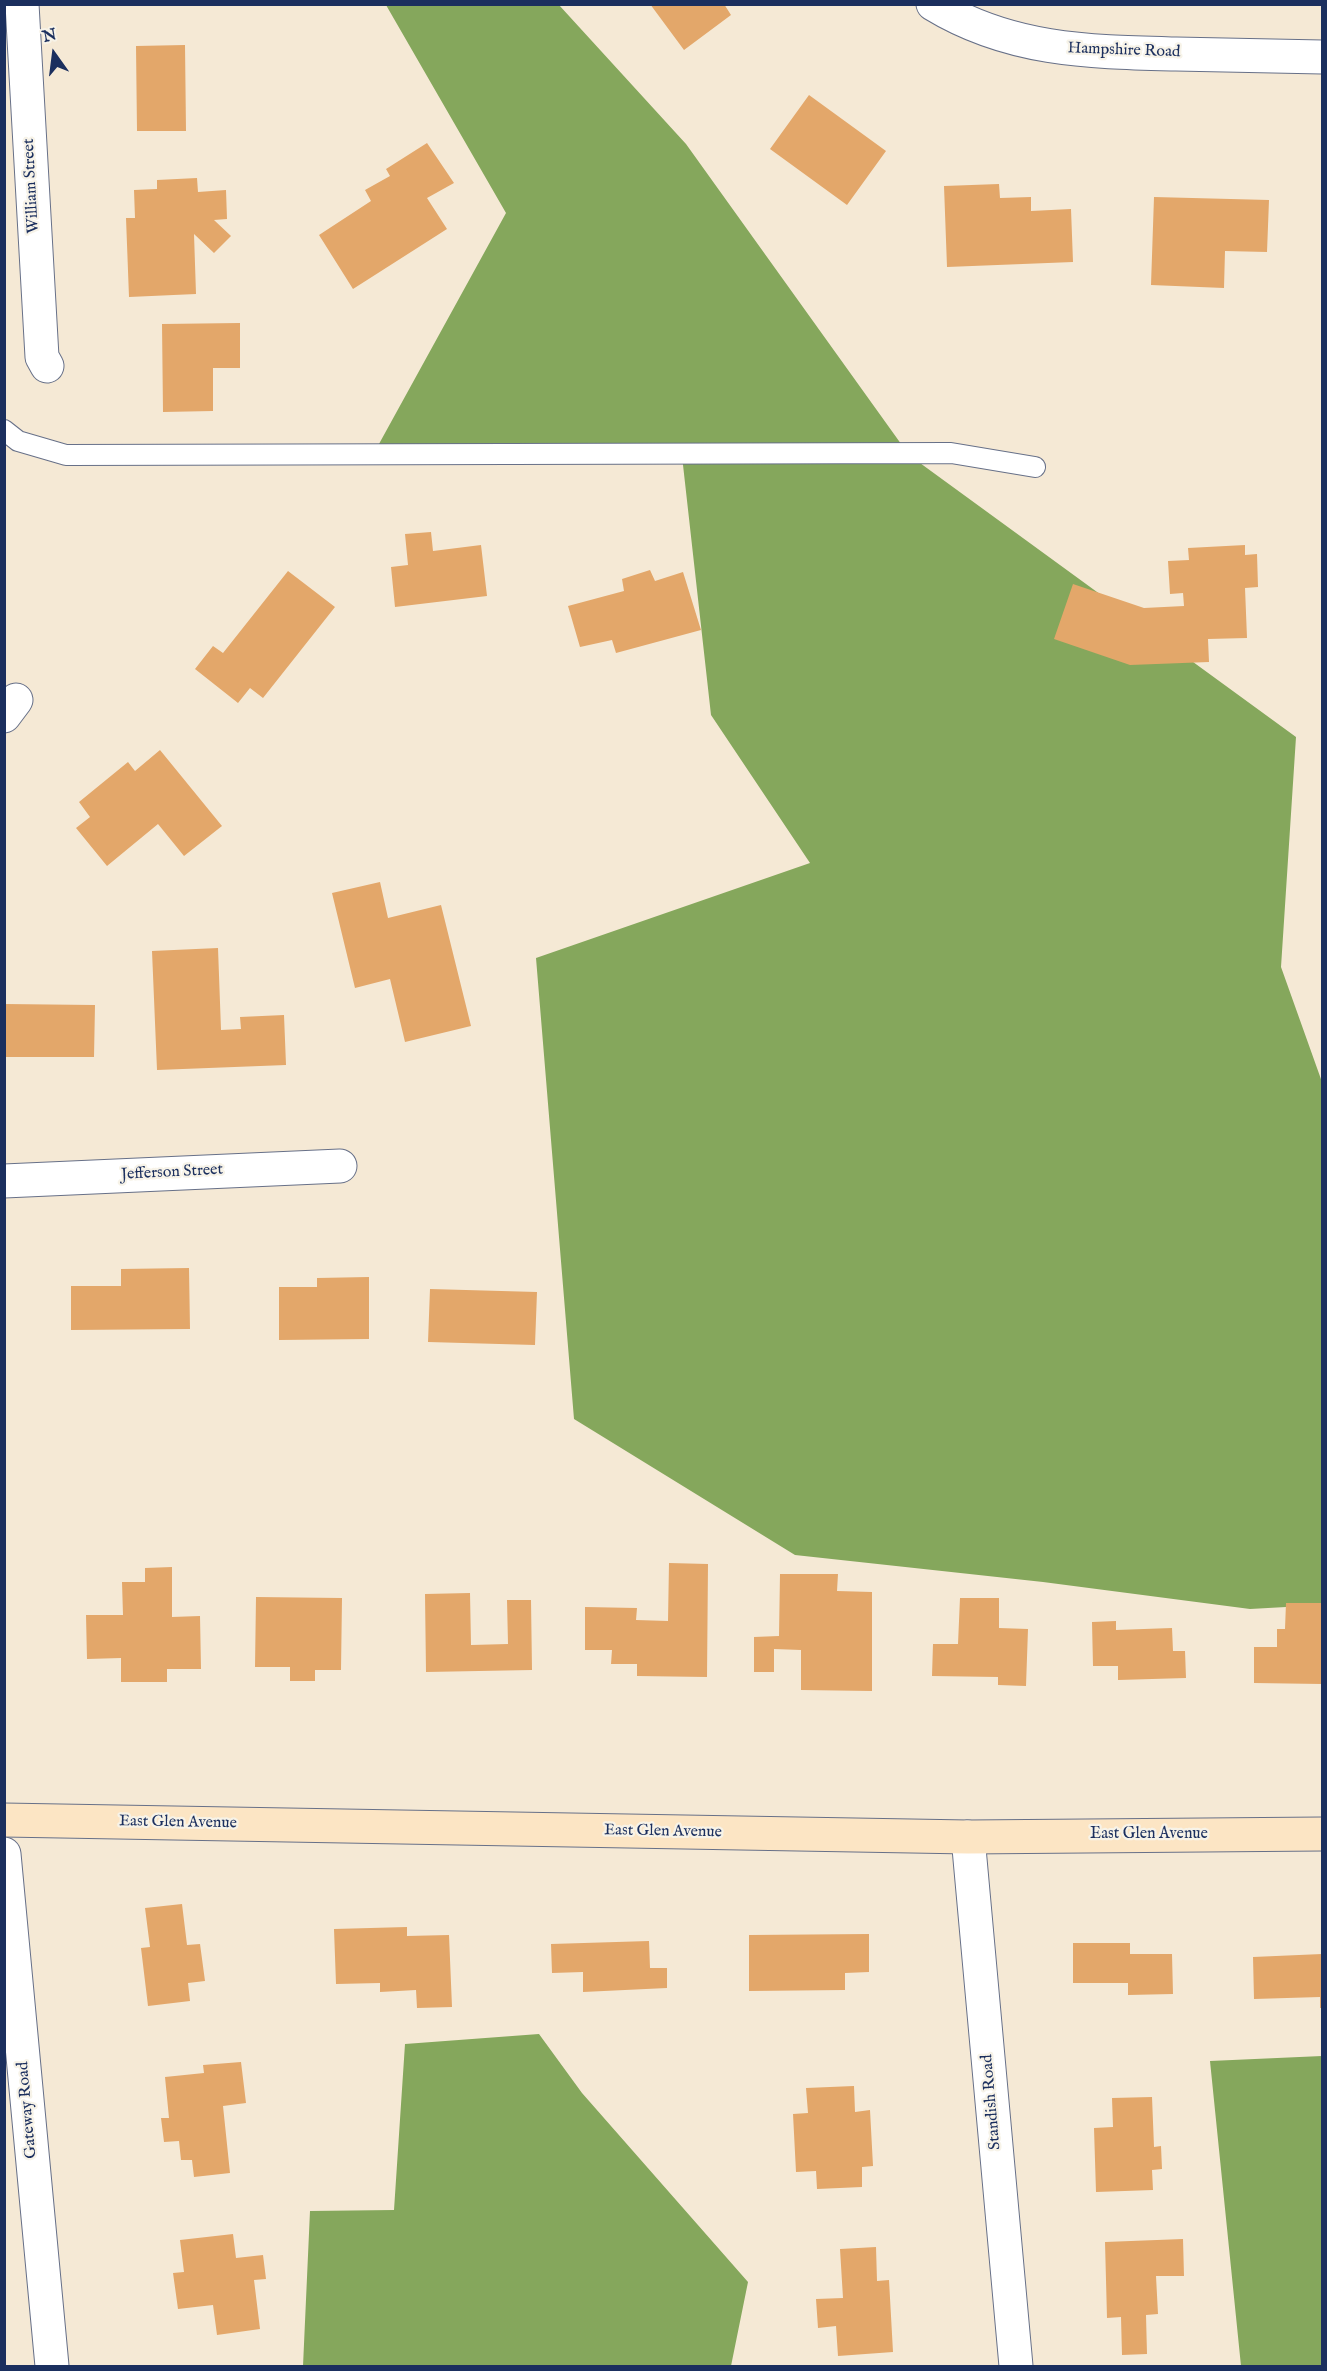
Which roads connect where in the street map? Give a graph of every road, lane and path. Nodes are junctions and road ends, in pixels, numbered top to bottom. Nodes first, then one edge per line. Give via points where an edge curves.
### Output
1 (22, 4) edge
2 (933, 4) edge
3 (1323, 57) edge
4 (46, 366) dead end
5 (4, 430) edge
6 (1035, 467) dead end
7 (340, 1166) dead end
8 (4, 1181) edge
9 (4, 1820) edge
10 (1323, 1834) edge
11 (968, 1837) junction
12 (4, 1854) edge
13 (52, 2367) edge
14 (1016, 2367) edge

1 - 4 street, William Street via 42,357
2 - 3 street, Hampshire Road via 950,15 1004,36 1060,49
5 - 6 lane via 18,441 66,455 951,453
7 - 8 street, Jefferson Street
9 - 11 street, East Glen Avenue
10 - 11 street, East Glen Avenue
11 - 14 street, Standish Road
12 - 13 street, Gateway Road

